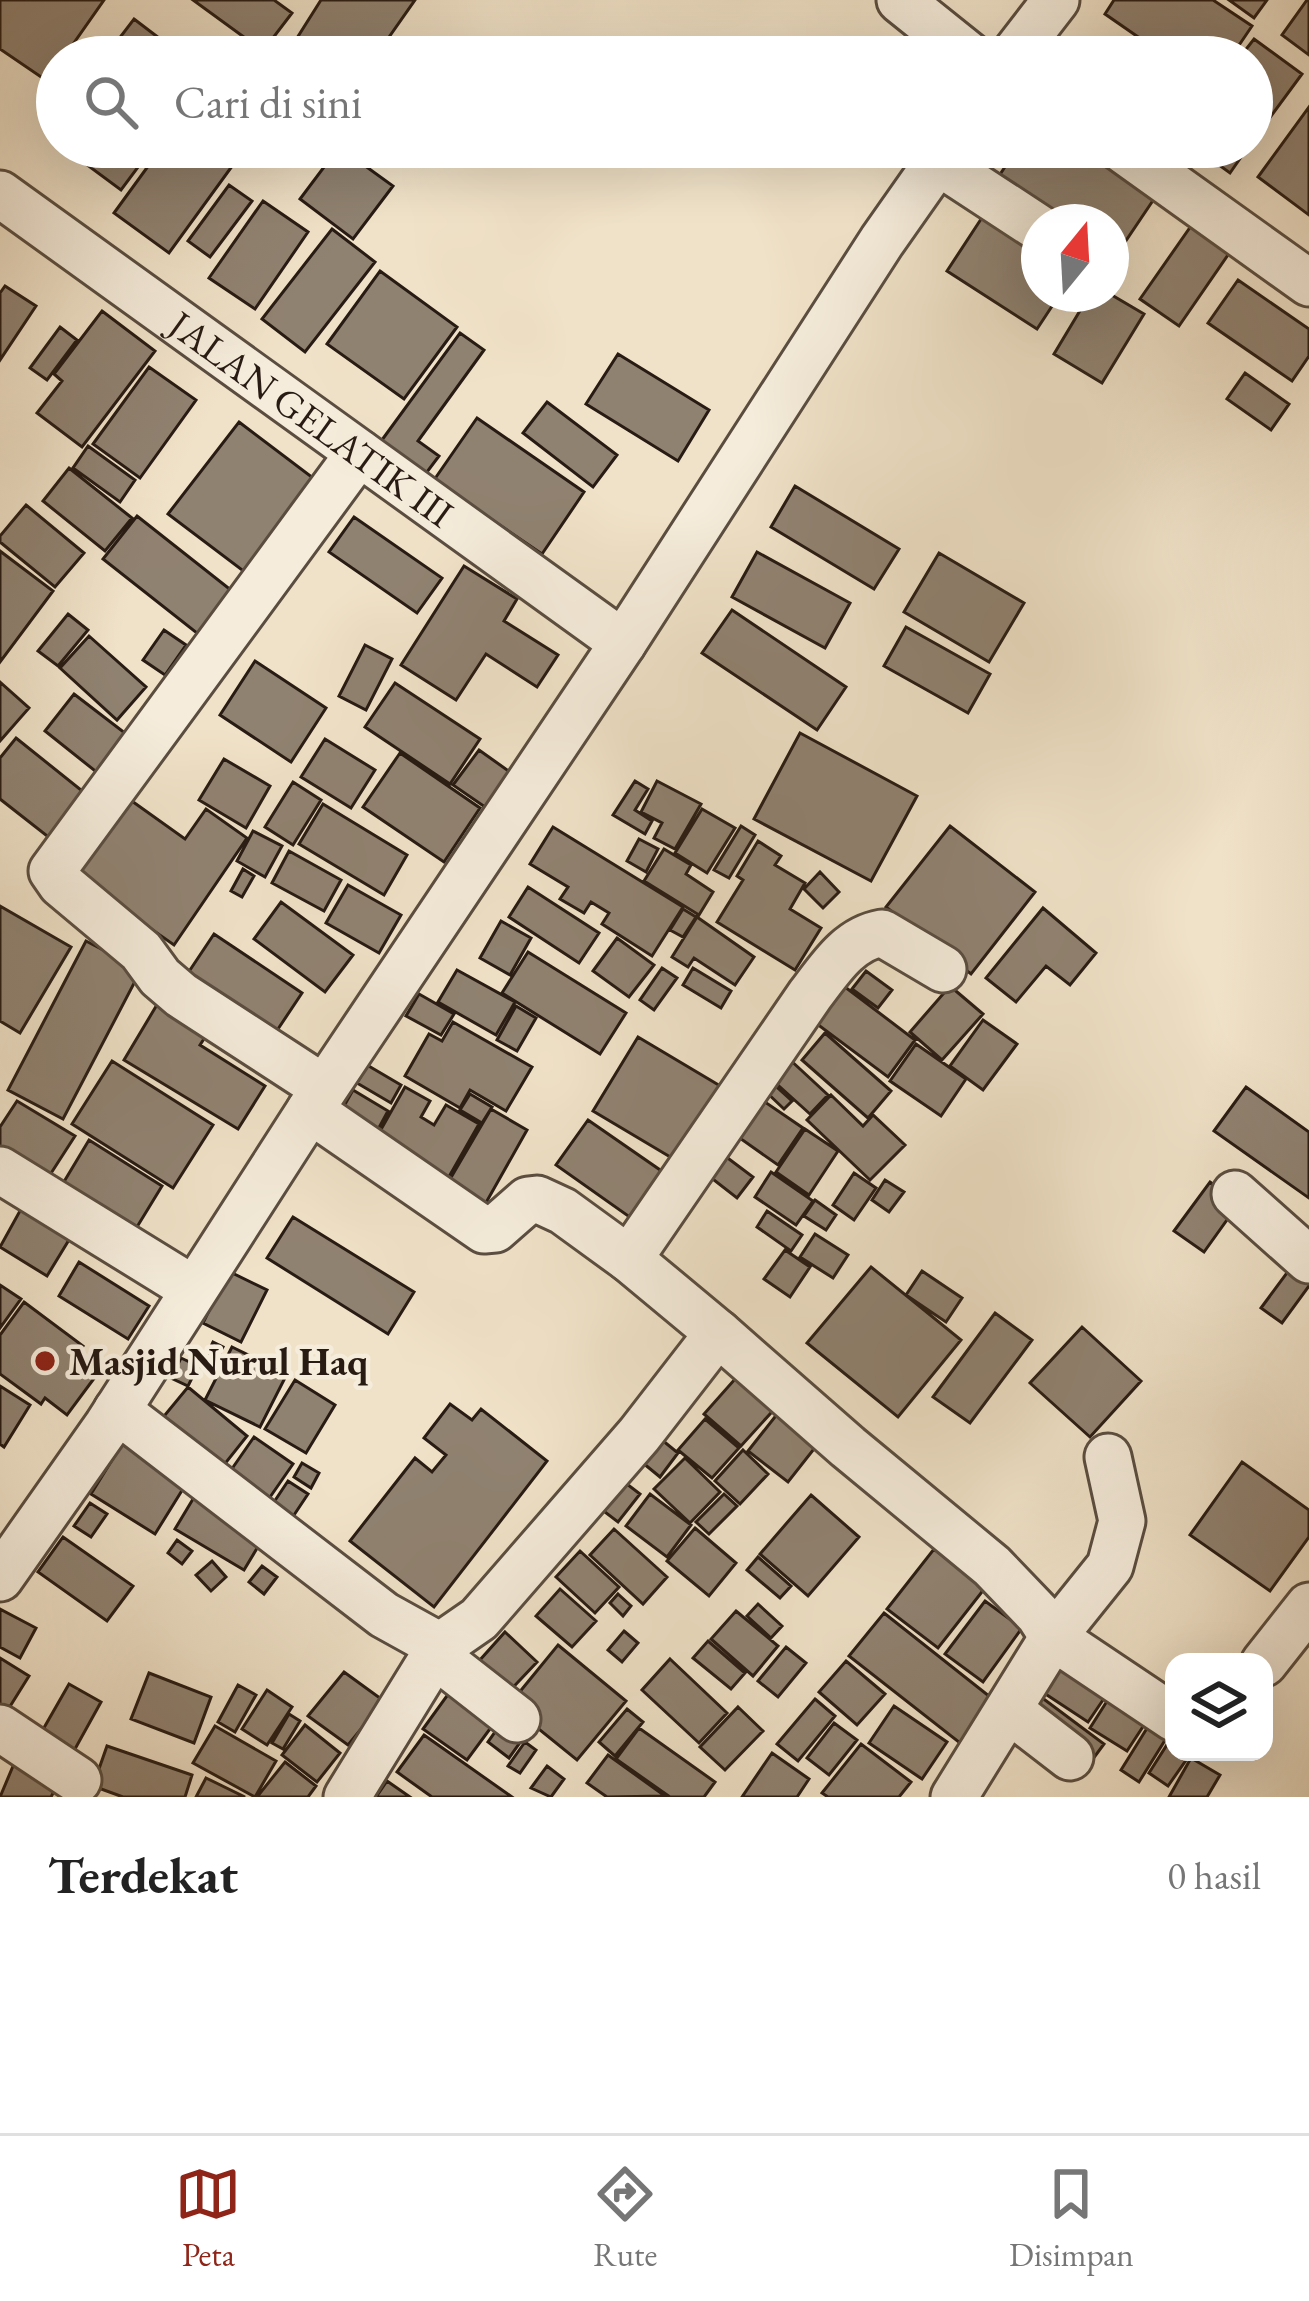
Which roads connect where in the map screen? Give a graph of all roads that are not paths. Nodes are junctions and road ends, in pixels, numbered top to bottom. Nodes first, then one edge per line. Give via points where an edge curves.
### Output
1 (900, 0) edge
2 (1056, 0) edge
3 (944, 36) edge
4 (1028, 36) edge
5 (933, 168) edge
6 (961, 168) edge
7 (1148, 168) edge
8 (0, 194) edge
9 (1021, 215) edge
10 (1309, 283) edge
11 (358, 453) junction
12 (623, 643) junction
13 (943, 969) dead end
14 (317, 1099) junction
15 (0, 1170) edge
16 (1235, 1194) dead end
17 (629, 1259) junction
18 (1309, 1260) edge
19 (193, 1289) junction
20 (718, 1333) junction
21 (117, 1410) junction
22 (1108, 1457) dead end
23 (0, 1578) edge
24 (1053, 1637) junction
25 (438, 1651) junction
26 (1009, 1710) junction
27 (1165, 1712) edge
28 (517, 1719) dead end
29 (0, 1728) edge
30 (1070, 1757) dead end
31 (78, 1780) dead end
32 (347, 1797) edge
33 (955, 1797) edge

1 - 3 street
2 - 4 street
5 - 12 street
6 - 9 street
7 - 10 street
8 - 11 street, JALAN GELATIK III
11 - 12 street, JALAN GELATIK III
11 - 14 street via 52,871 160,977
12 - 14 street
13 - 17 street via 882,933 863,936 841,956
14 - 17 street via 484,1230 537,1199
14 - 19 street
15 - 19 street
16 - 18 street
17 - 20 street
19 - 21 street
20 - 24 street via 992,1566
20 - 25 street via 504,1592
21 - 23 street
21 - 25 street
22 - 24 street via 1122,1521 1118,1545
24 - 26 street
24 - 27 street
25 - 28 street
25 - 32 street
26 - 30 street
26 - 33 street
29 - 31 street

